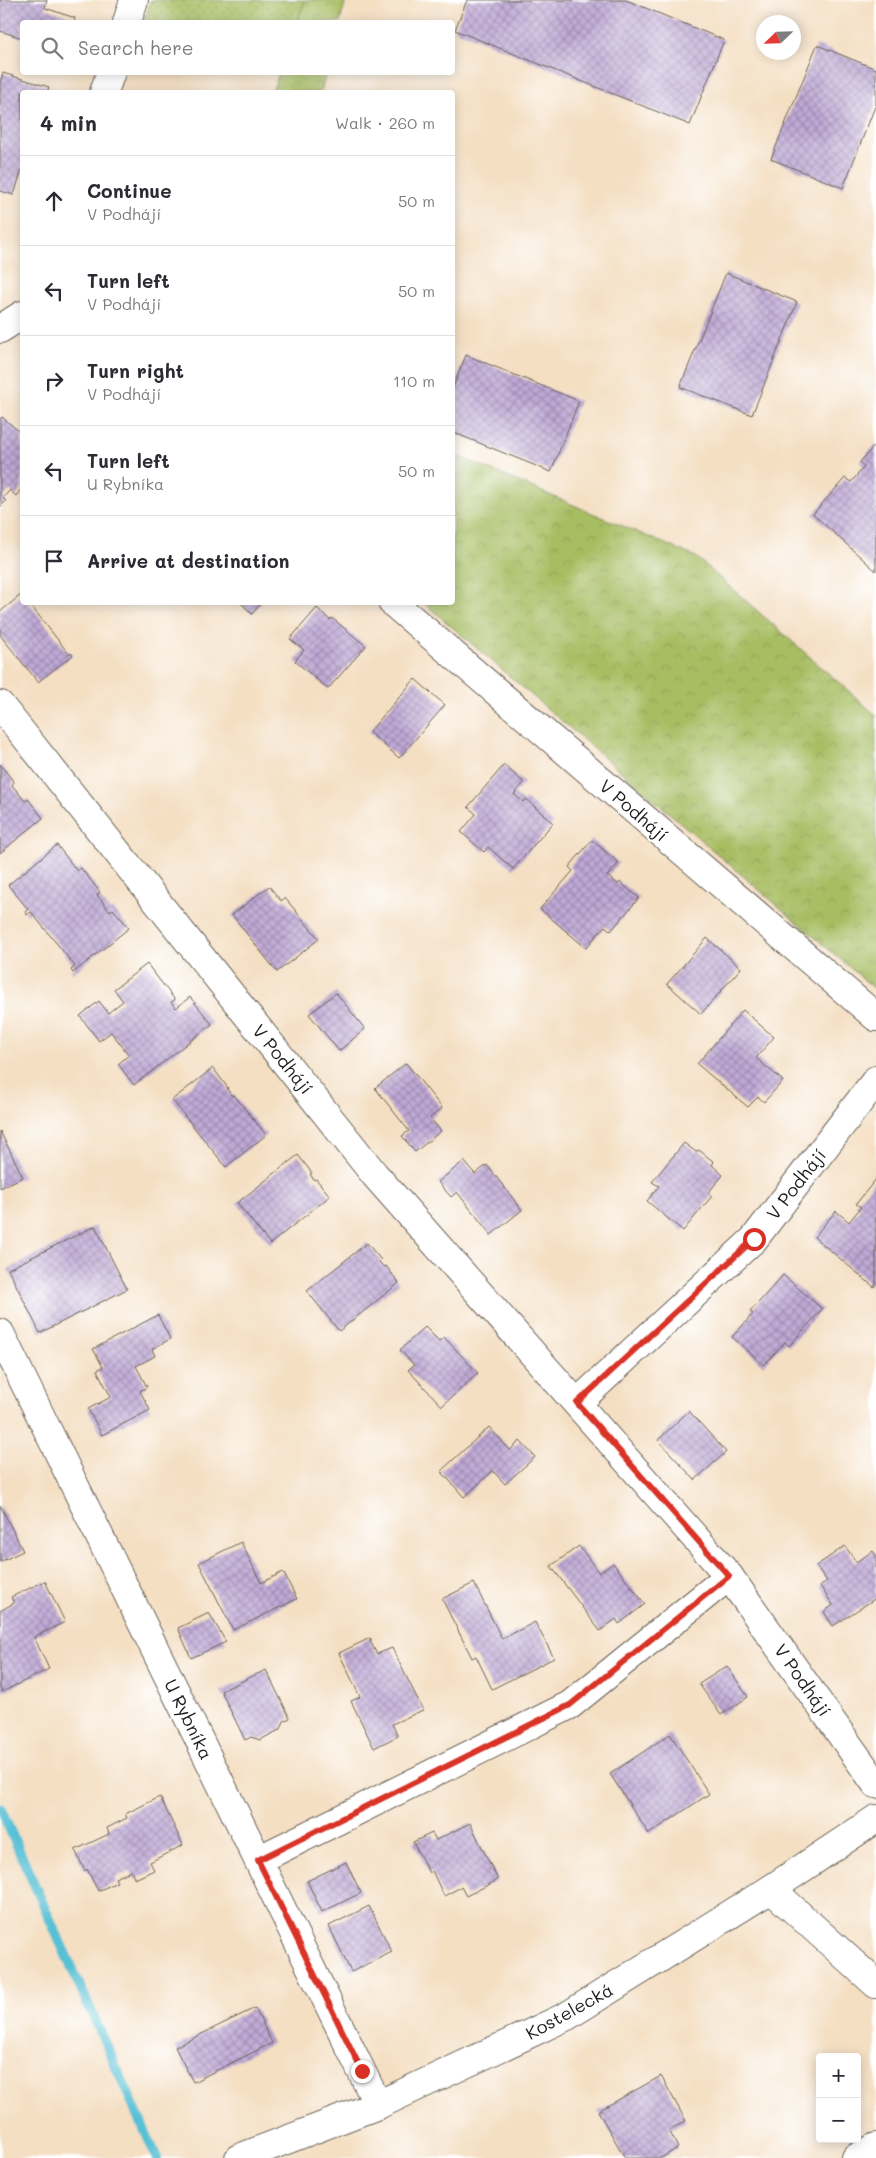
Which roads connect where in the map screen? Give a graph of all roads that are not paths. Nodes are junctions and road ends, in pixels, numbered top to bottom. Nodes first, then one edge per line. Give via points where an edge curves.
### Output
1 (134, 0) edge
2 (128, 20) edge
3 (110, 75) edge
4 (105, 90) edge
5 (395, 605) edge
6 (0, 705) edge
7 (876, 1017) edge
8 (876, 1080) edge
9 (0, 1333) edge
10 (577, 1403) junction
11 (729, 1576) junction
12 (876, 1784) edge
13 (876, 1819) edge
14 (258, 1860) junction
15 (771, 1889) junction
16 (876, 1984) edge
17 (378, 2105) junction
18 (876, 2147) edge
19 (239, 2158) edge
20 (856, 2158) edge

1 - 2 street
3 - 4 street
5 - 7 street, V Podhájí
6 - 10 street, V Podhájí via 375,1175
8 - 10 street, V Podhájí via 754,1239
9 - 14 street, U Rybníka
10 - 11 street, V Podhájí
11 - 12 street, V Podhájí
11 - 14 street via 570,1705
13 - 15 street, Kostelecká
14 - 17 street, U Rybníka
15 - 16 street
15 - 17 street, Kostelecká via 567,2016
17 - 19 street, Kostelecká
18 - 20 street

